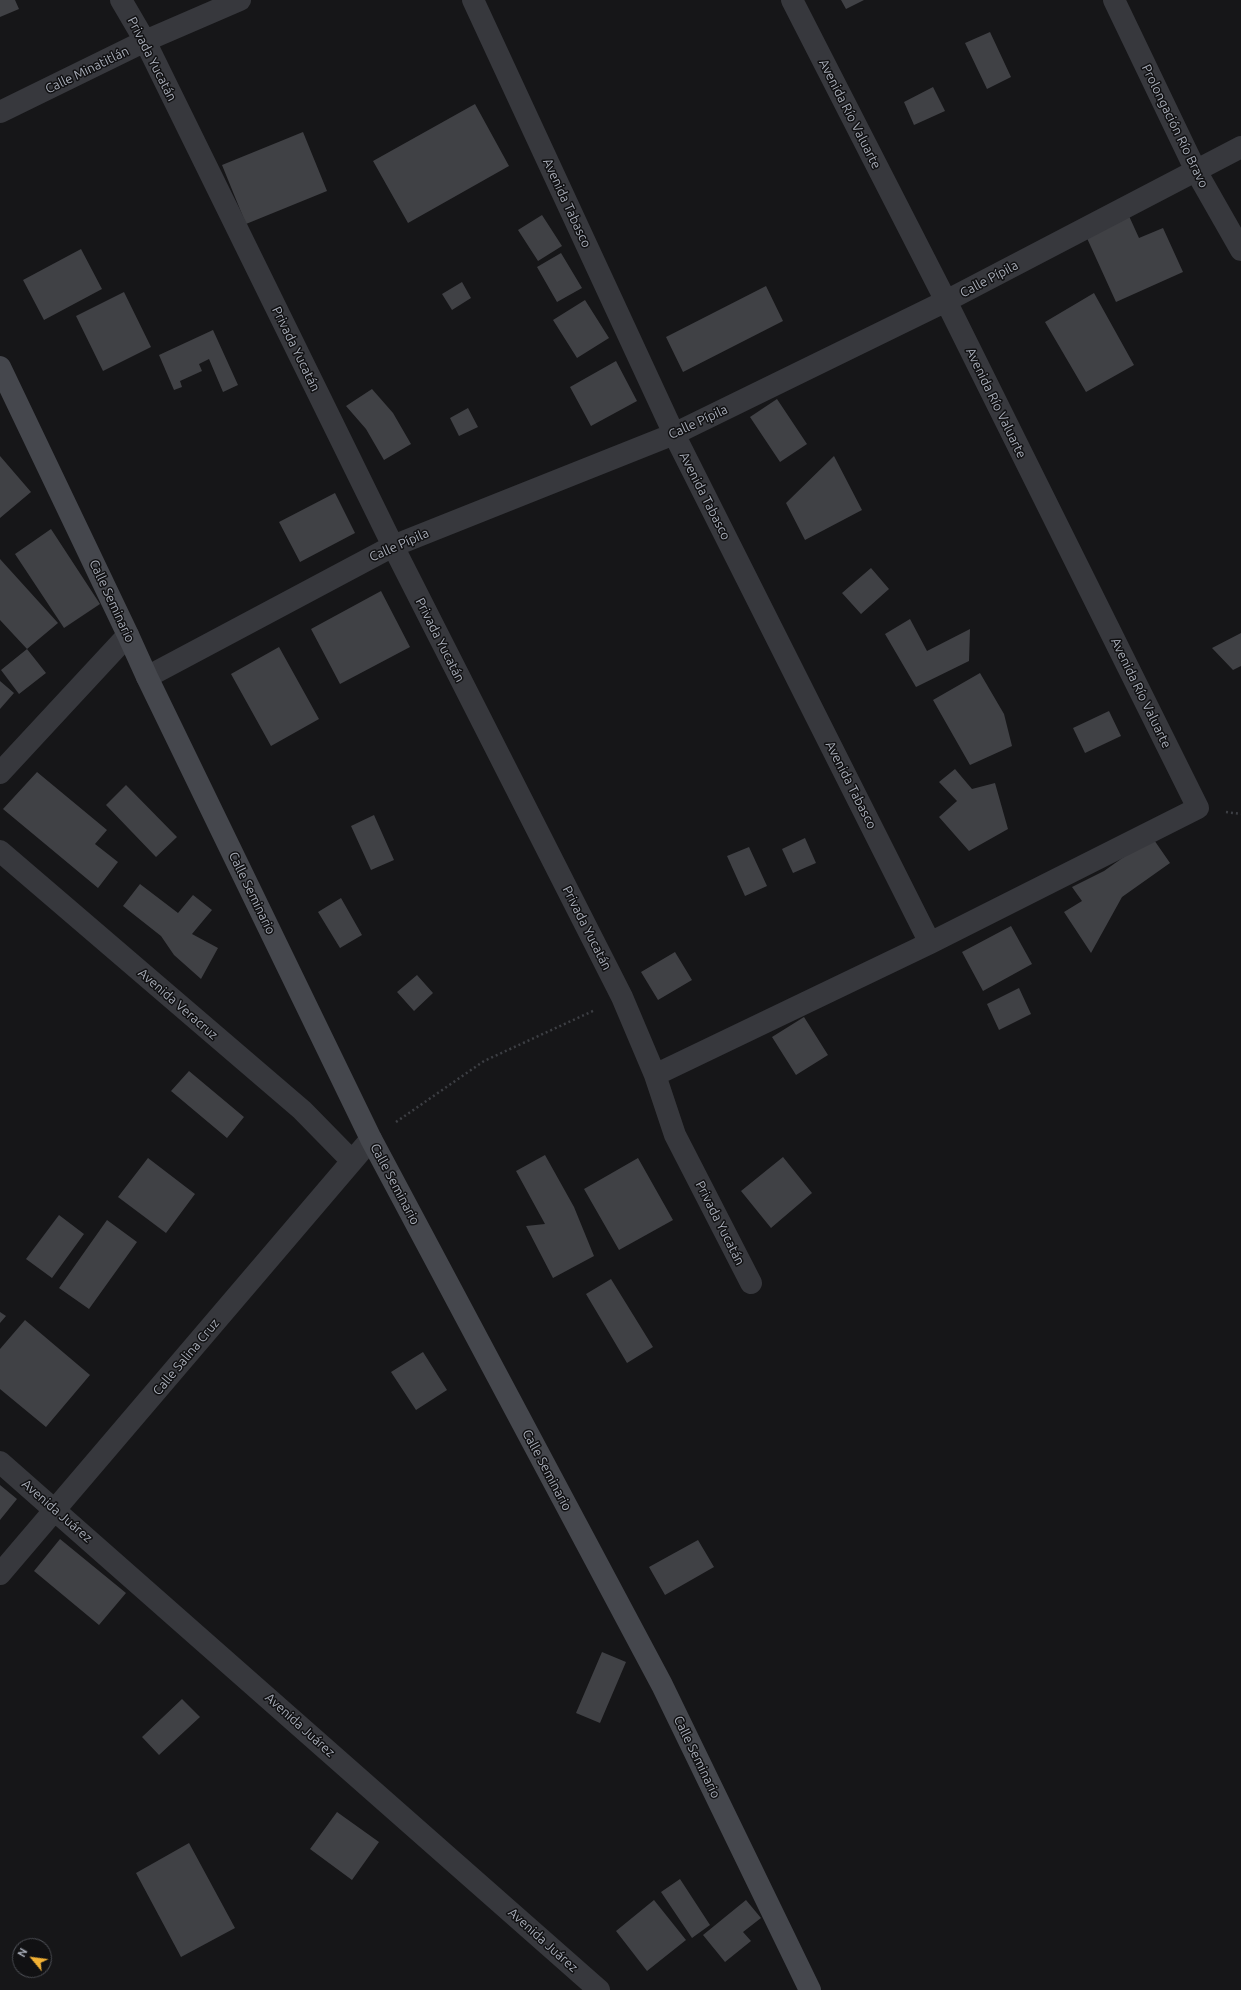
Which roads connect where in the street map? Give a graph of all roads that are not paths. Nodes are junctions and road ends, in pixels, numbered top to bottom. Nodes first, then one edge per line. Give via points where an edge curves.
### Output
1 (121, 0) edge
2 (240, 0) edge
3 (473, 0) edge
4 (792, 0) edge
5 (1114, 0) edge
6 (145, 41) junction
7 (0, 112) edge
8 (1241, 147) edge
9 (1196, 171) junction
10 (1241, 250) edge
11 (946, 301) junction
12 (0, 367) edge
13 (674, 434) junction
14 (393, 546) junction
15 (128, 635) junction
16 (147, 677) junction
17 (0, 773) edge
18 (0, 851) edge
19 (930, 943) junction
20 (655, 1075) junction
21 (371, 1139) junction
22 (352, 1161) junction
23 (751, 1283) dead end
24 (0, 1462) edge
25 (56, 1509) junction
26 (0, 1574) edge
27 (599, 1990) edge
28 (810, 1990) edge

1 - 6 street, Privada Yucatán
2 - 6 street, Calle Minatitlán
3 - 13 street, Avenida Tabasco
4 - 11 street, Avenida Río Valuarte
5 - 9 street, Prolongación Río Bravo
6 - 7 street, Calle Minatitlán
6 - 14 street, Privada Yucatán
8 - 9 street, Calle Pípila
9 - 10 street, Prolongación Río Bravo
9 - 11 street, Calle Pípila
11 - 13 street, Calle Pípila
11 - 19 street, Avenida Río Valuarte via 1198,808
12 - 15 street, Calle Seminario
13 - 14 street, Calle Pípila
13 - 19 street, Avenida Tabasco
14 - 16 street, Calle Pípila
14 - 20 street, Privada Yucatán via 622,997
15 - 16 street, Calle Seminario
15 - 17 street
16 - 21 street, Calle Seminario
18 - 22 street, Avenida Veracruz via 302,1110
19 - 20 street
20 - 23 street, Privada Yucatán via 675,1135
21 - 22 street, Calle Salina Cruz
21 - 28 street, Calle Seminario via 662,1685
22 - 25 street, Calle Salina Cruz
24 - 25 street, Avenida Juárez
25 - 26 street, Calle Salina Cruz
25 - 27 street, Avenida Juárez

